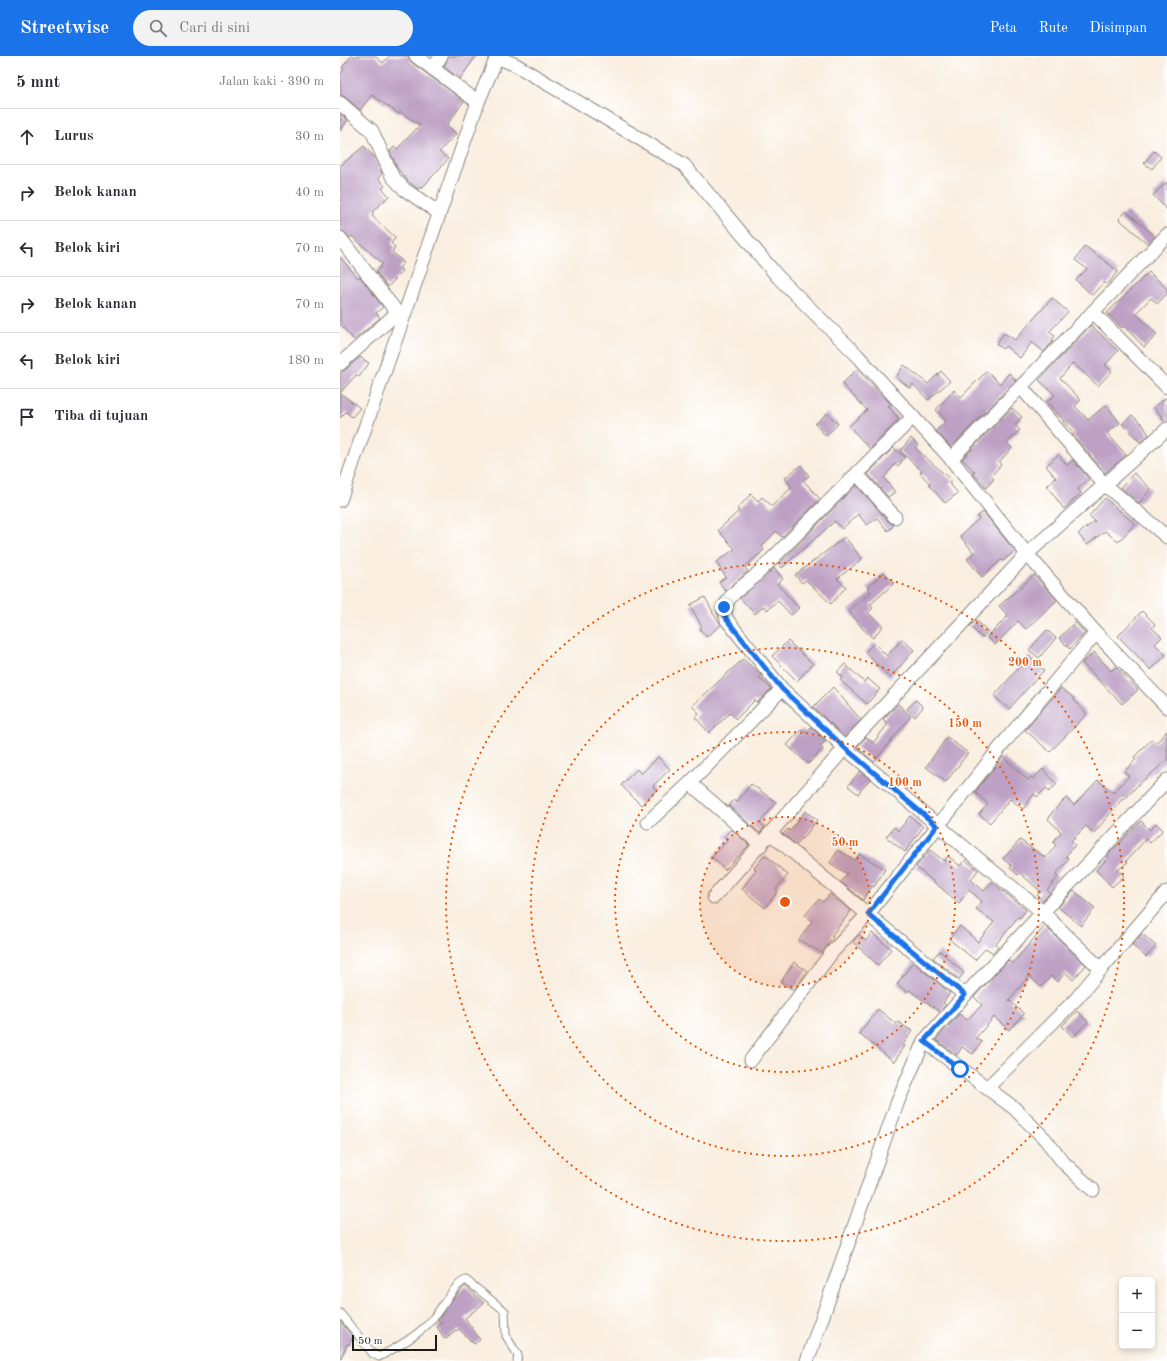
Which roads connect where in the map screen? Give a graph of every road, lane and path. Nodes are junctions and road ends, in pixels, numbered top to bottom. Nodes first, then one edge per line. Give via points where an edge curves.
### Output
1 (416, 56) edge
2 (441, 56) edge
3 (499, 57) edge
4 (433, 69) junction
5 (478, 102) junction
6 (340, 103) edge
7 (439, 213) junction
8 (1167, 235) edge
9 (340, 238) edge
10 (1093, 312) junction
11 (399, 316) junction
12 (340, 364) edge
13 (1021, 387) junction
14 (1167, 387) edge
15 (913, 417) junction
16 (1167, 429) edge
17 (951, 459) junction
18 (856, 474) junction
19 (1104, 484) junction
20 (340, 500) edge
21 (895, 517) dead end
22 (1167, 537) edge
23 (1027, 554) junction
24 (1096, 633) junction
25 (782, 689) junction
26 (1167, 707) edge
27 (845, 748) junction
28 (1167, 780) edge
29 (690, 783) junction
30 (648, 822) dead end
31 (937, 826) junction
32 (771, 834) junction
33 (761, 845) junction
34 (1167, 892) edge
35 (714, 897) dead end
36 (1042, 912) junction
37 (868, 914) junction
38 (1100, 969) junction
39 (965, 995) junction
40 (924, 1041) junction
41 (750, 1060) dead end
42 (987, 1088) junction
43 (1093, 1190) dead end
44 (340, 1313) edge
45 (517, 1361) edge
46 (807, 1361) edge

1 - 4 street
2 - 4 street
3 - 5 street
3 - 15 street via 684,165 778,277 857,355
4 - 5 street
5 - 7 street
6 - 7 street via 372,131 385,163 396,180 408,192
7 - 11 street
8 - 10 street
9 - 11 street
10 - 13 street
10 - 14 street
11 - 12 street
11 - 20 street
13 - 17 street
13 - 19 street
15 - 17 street
15 - 18 street
16 - 19 street
17 - 23 street
18 - 21 street
18 - 25 street via 754,577 728,599 724,607 727,620
19 - 22 street
19 - 23 street
23 - 24 street
23 - 27 street
24 - 26 street
24 - 31 street
25 - 27 street
25 - 29 street
27 - 31 street
27 - 32 street
28 - 36 street
29 - 30 street
29 - 33 street
31 - 36 street
31 - 37 street
32 - 33 street
32 - 37 street
33 - 35 street
34 - 38 street
36 - 38 street
36 - 39 street
37 - 39 street
37 - 41 street via 816,973
38 - 42 street via 1077,998
39 - 40 street
40 - 42 street
40 - 46 street via 898,1101
42 - 43 street via 1014,1108 1045,1139 1063,1162
44 - 45 lane via 373,1354 379,1357 402,1344 428,1324 458,1285 466,1280 505,1311 506,1336 518,1355

